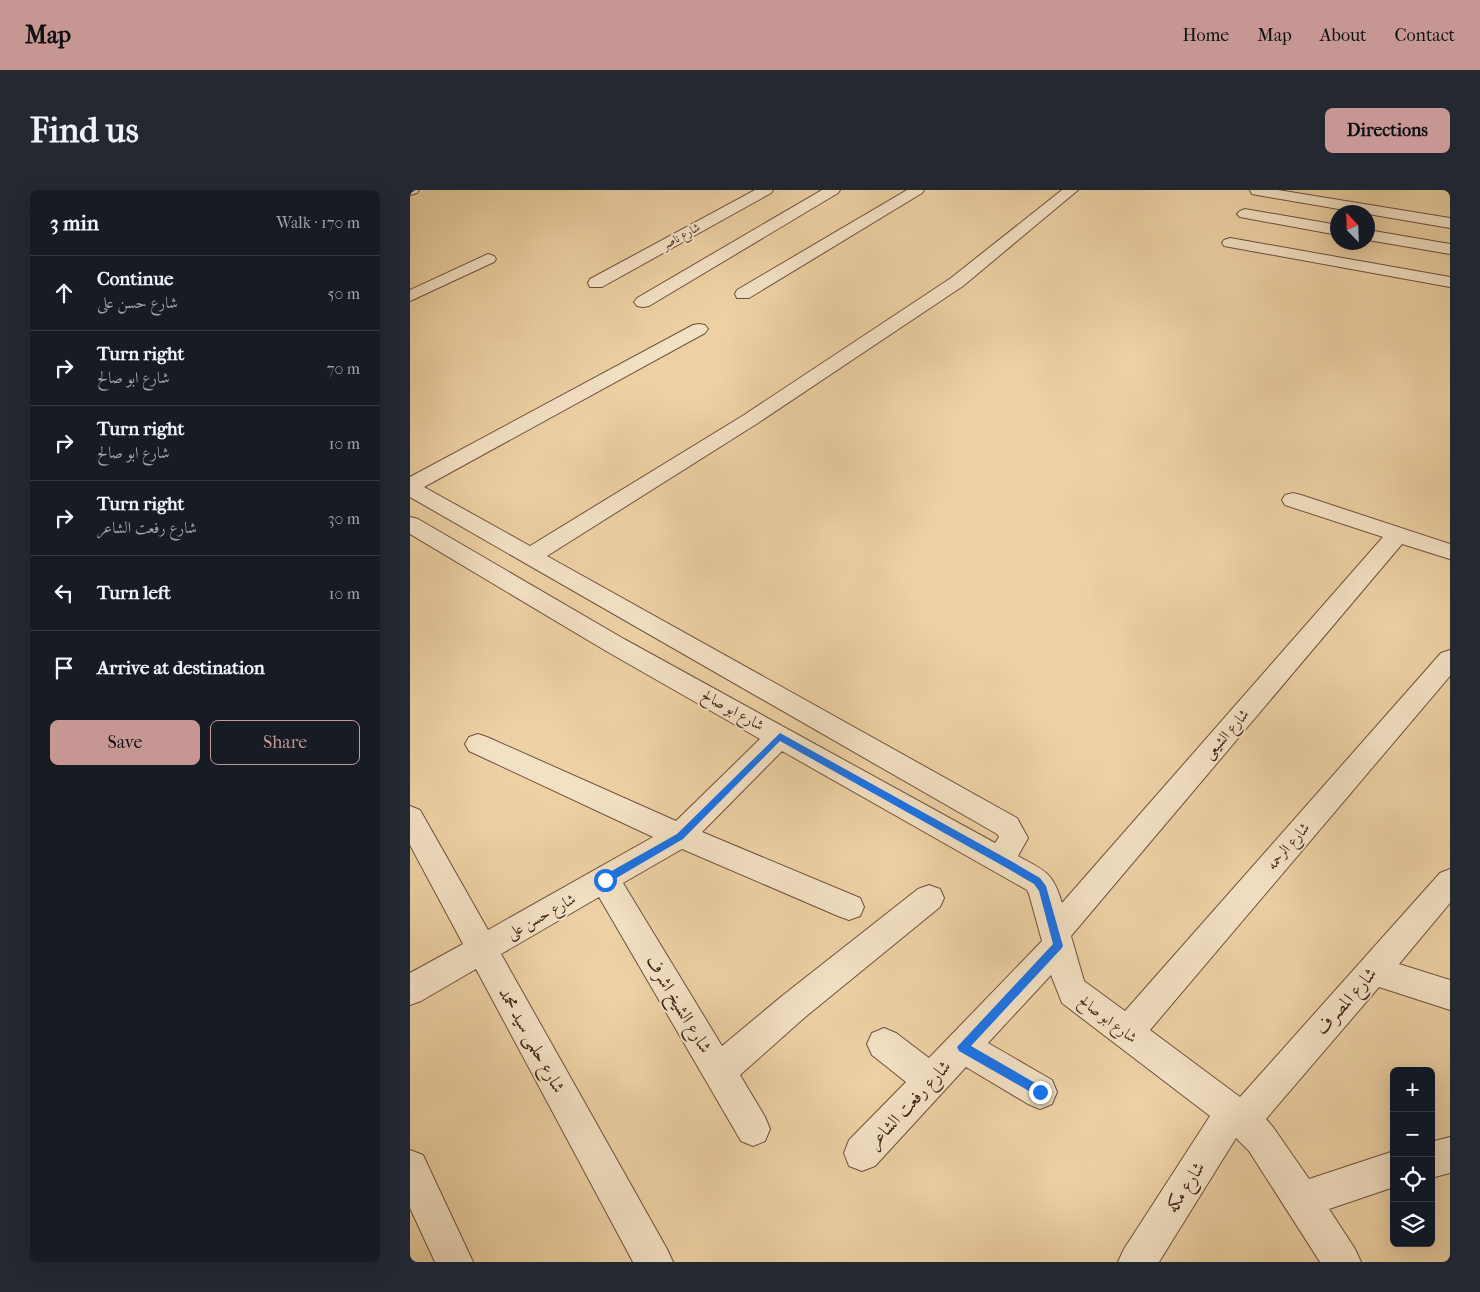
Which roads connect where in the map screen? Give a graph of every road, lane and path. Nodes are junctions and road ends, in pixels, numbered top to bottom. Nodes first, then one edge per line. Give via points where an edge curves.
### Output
1 (766, 190) edge
2 (833, 190) edge
3 (917, 190) edge
4 (1071, 190) edge
5 (1257, 190) edge
6 (1246, 214) junction
7 (1450, 223) edge
8 (1330, 229) edge
9 (1375, 236) edge
10 (1230, 243) junction
11 (1450, 249) edge
12 (1222, 258) dead end
13 (488, 259) dead end
14 (1450, 282) edge
15 (596, 283) dead end
16 (742, 294) dead end
17 (410, 296) edge
18 (643, 302) dead end
19 (699, 329) dead end
20 (410, 487) edge
21 (1293, 500) dead end
22 (410, 524) edge
23 (1397, 535) junction
24 (1450, 552) edge
25 (531, 556) junction
26 (633, 632) junction
27 (1450, 659) edge
28 (780, 736) junction
29 (478, 744) dead end
30 (410, 818) edge
31 (680, 836) junction
32 (1000, 860) junction
33 (605, 880) junction
34 (1450, 882) edge
35 (929, 898) dead end
36 (849, 906) dead end
37 (1056, 939) junction
38 (483, 949) junction
39 (1372, 970) junction
40 (410, 990) edge
41 (1450, 996) edge
42 (1126, 1033) junction
43 (884, 1044) dead end
44 (963, 1047) junction
45 (719, 1071) junction
46 (931, 1081) junction
47 (1040, 1092) dead end
48 (1238, 1116) junction
49 (753, 1129) dead end
50 (862, 1153) dead end
51 (1450, 1155) edge
52 (1435, 1159) edge
53 (410, 1168) edge
54 (1390, 1170) edge
55 (1302, 1200) junction
56 (454, 1262) edge
57 (654, 1262) edge
58 (1137, 1262) edge
59 (1342, 1262) edge

1 - 15 street, شارع ناصر
2 - 18 street
3 - 16 street
4 - 25 street via 957,282 751,419
5 - 6 street
5 - 7 street
6 - 8 street
6 - 10 street
9 - 11 street
10 - 12 street
10 - 14 street
13 - 17 street
19 - 20 street
20 - 25 street
21 - 23 street
22 - 26 street, شارع ابو صالح
23 - 24 street
23 - 37 street, شارع الشيعى
25 - 26 street
26 - 28 street, شارع ابو صالح
26 - 32 street via 1007,826 1014,838
27 - 42 street, شارع الرحمه
28 - 31 street, شارع حسن على
28 - 32 street, شارع ابو صالح
29 - 31 street
30 - 38 street, شارع حلمى سيد محمد
31 - 33 street, شارع حسن على
31 - 36 street
32 - 37 street, شارع ابو صالح via 1037,881 1043,889
33 - 38 street, شارع حسن على
33 - 45 street, شارع الشيخ اشرف
34 - 39 street, شارع المصرف
35 - 45 street
37 - 42 street, شارع ابو صالح via 1073,992
37 - 44 street, شارع رفعت الشاعر
38 - 40 street, شارع حسن على
38 - 57 street, شارع حلمى سيد محمد
39 - 41 street
39 - 48 street, شارع المصرف
42 - 48 street, شارع ابو صالح
43 - 46 street
44 - 46 street, شارع رفعت الشاعر
44 - 47 street
45 - 49 street, شارع الشيخ اشرف
46 - 50 street, شارع رفعت الشاعر
48 - 55 street, شارع ابو صالح via 1261,1139
48 - 58 street, شارع مكه
51 - 52 street
53 - 56 street
54 - 55 street
55 - 59 street, شارع ابو صالح

